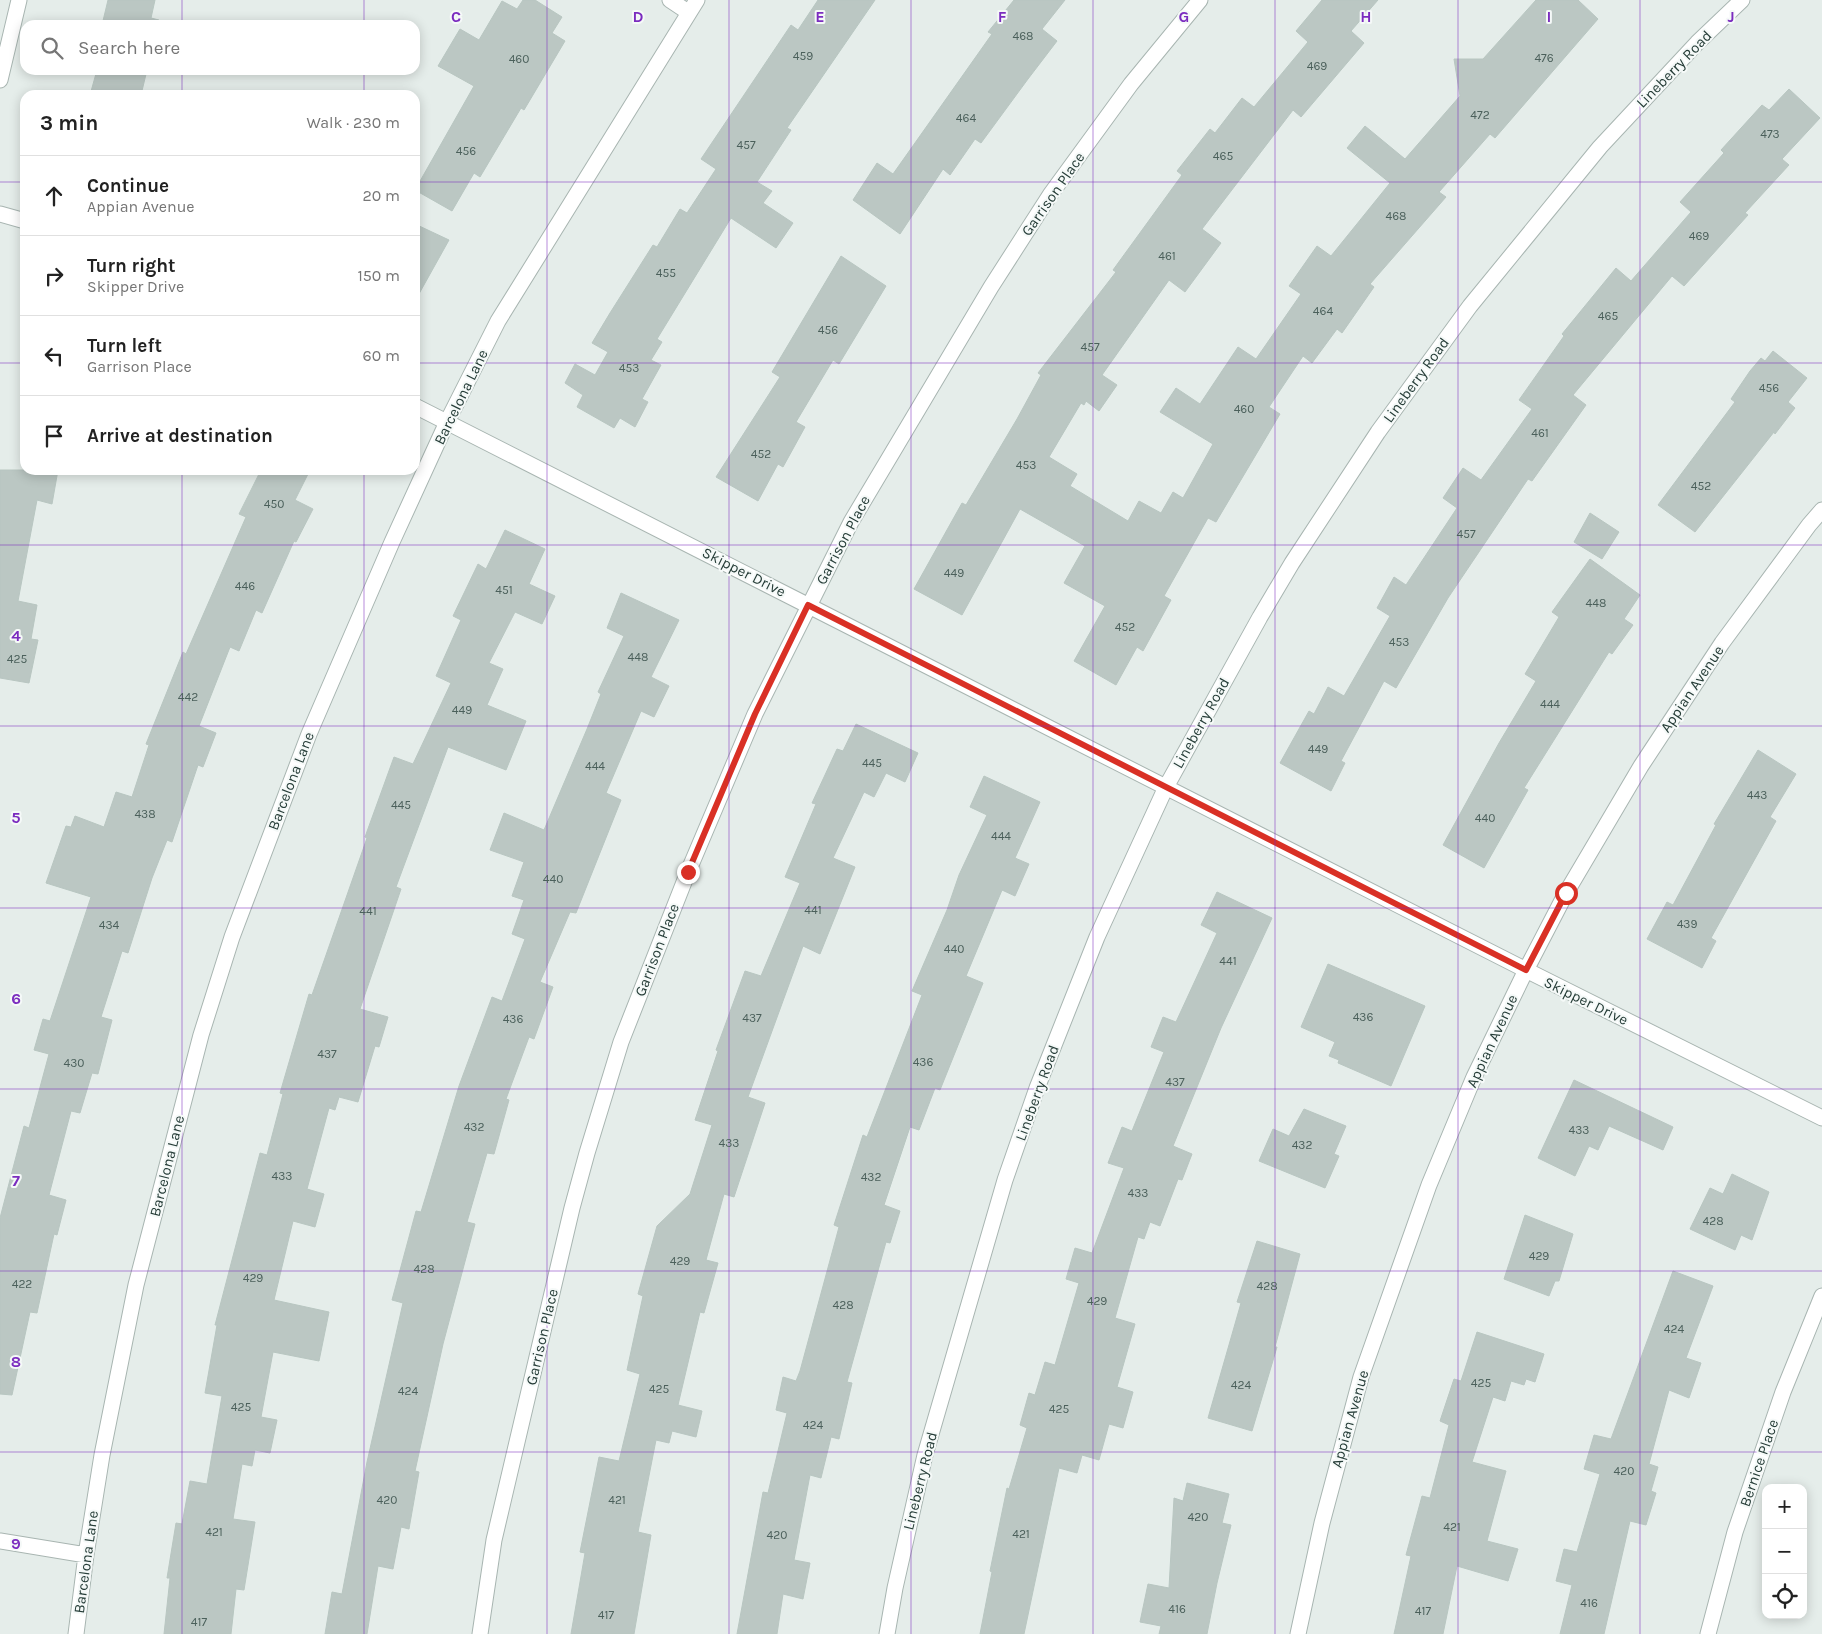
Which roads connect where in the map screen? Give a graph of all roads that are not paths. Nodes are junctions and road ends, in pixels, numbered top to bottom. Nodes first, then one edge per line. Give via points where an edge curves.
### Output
1 (19, 0) edge
2 (670, 0) edge
3 (1200, 0) edge
4 (1742, 0) edge
5 (693, 6) edge
6 (0, 80) edge
7 (0, 214) edge
8 (20, 220) edge
9 (420, 408) edge
10 (447, 422) junction
11 (1822, 510) edge
12 (808, 605) junction
13 (1166, 787) junction
14 (1526, 970) junction
15 (1822, 1118) edge
16 (1822, 1296) edge
17 (0, 1541) edge
18 (86, 1555) junction
19 (76, 1634) edge
20 (480, 1634) edge
21 (887, 1634) edge
22 (1298, 1634) edge
23 (1708, 1634) edge

1 - 6 street
2 - 5 street
3 - 12 street, Garrison Place via 1131,84 1050,194 996,278 851,522
4 - 13 street, Lineberry Road via 1600,147 1470,306 1378,432 1292,563
5 - 10 street, Barcelona Lane via 498,321
7 - 8 street
9 - 10 street, Skipper Drive
10 - 12 street, Skipper Drive
10 - 18 street, Barcelona Lane via 309,734 232,937 204,1026 136,1285
11 - 14 street, Appian Avenue via 1722,643 1641,766 1566,893
12 - 13 street, Skipper Drive
12 - 20 street, Garrison Place via 755,714 621,1042 568,1227 494,1540
13 - 14 street, Skipper Drive
13 - 21 street, Lineberry Road via 1097,937 1037,1088 1005,1180 924,1455
14 - 15 street, Skipper Drive
14 - 22 street, Appian Avenue via 1474,1077 1428,1185 1361,1377 1322,1523
16 - 23 street, Bernice Place via 1783,1392 1735,1532
17 - 18 street
18 - 19 street, Barcelona Lane

